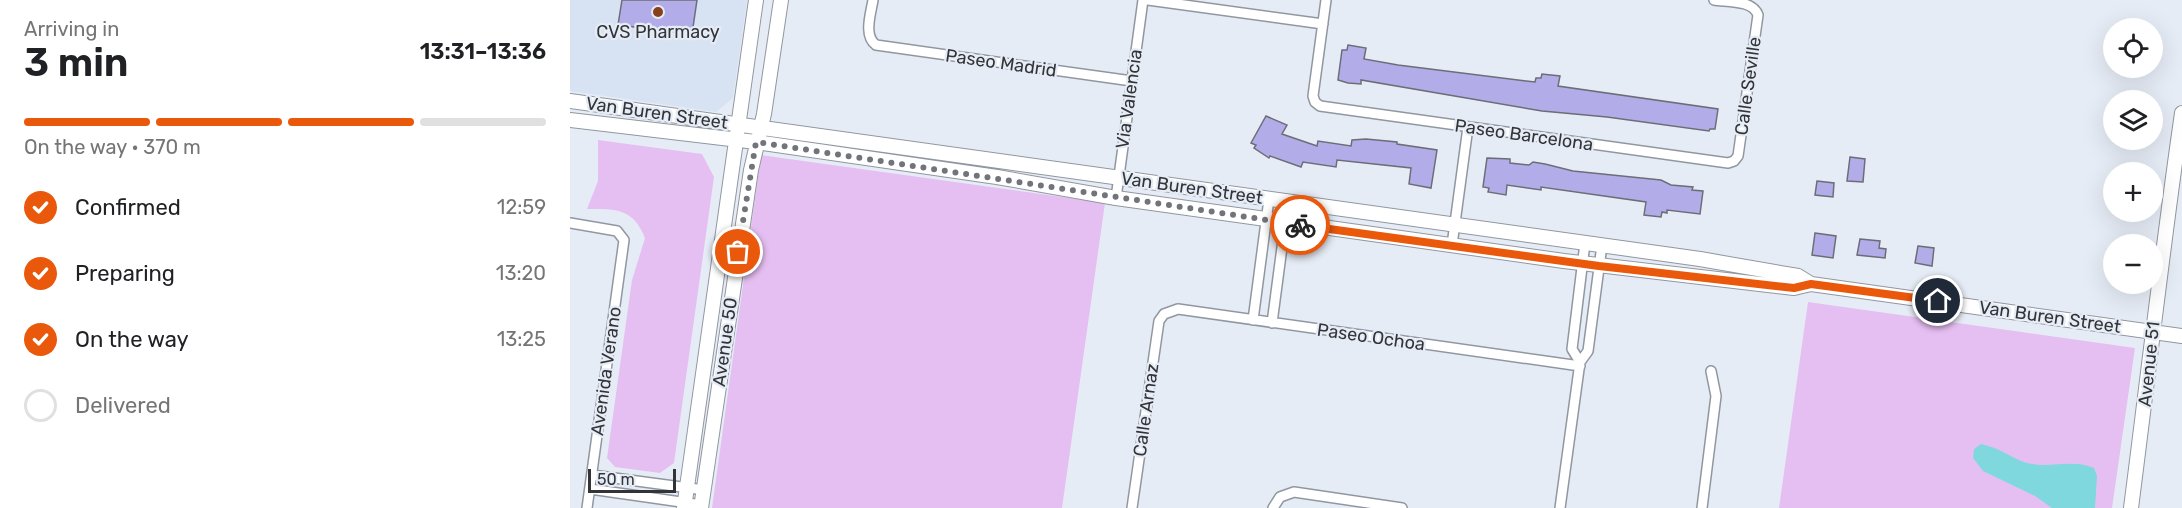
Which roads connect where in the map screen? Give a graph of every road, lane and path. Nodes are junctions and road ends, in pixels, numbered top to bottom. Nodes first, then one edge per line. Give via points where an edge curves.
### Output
1 (756, 0) edge
2 (775, 0) edge
3 (781, 0) edge
4 (873, 0) edge
5 (1143, 0) edge
6 (1148, 0) edge
7 (1326, 0) edge
8 (1714, 0) edge
9 (1323, 24) junction
10 (776, 30) junction
11 (1132, 81) junction
12 (570, 100) edge
13 (2182, 113) edge
14 (570, 120) edge
15 (739, 124) junction
16 (1468, 127) junction
17 (760, 128) junction
18 (736, 140) junction
19 (756, 142) junction
20 (1734, 161) joint
21 (1119, 177) junction
22 (1116, 198) junction
23 (1269, 199) junction
24 (1288, 202) junction
25 (1267, 219) junction
26 (570, 223) edge
27 (1286, 223) junction
28 (1455, 225) junction
29 (1585, 243) junction
30 (1452, 245) junction
31 (1602, 245) junction
32 (1582, 263) junction
33 (1599, 266) junction
34 (1811, 284) junction
35 (1164, 314) joint
36 (1253, 320) junction
37 (1272, 323) junction
38 (2153, 332) junction
39 (2182, 336) edge
40 (1580, 364) junction
41 (1711, 371) dead end
42 (592, 475) junction
43 (687, 488) junction
44 (590, 489) junction
45 (704, 490) junction
46 (684, 505) edge
47 (702, 507) edge
48 (587, 508) edge
49 (1132, 508) edge
50 (1273, 508) edge
51 (1402, 508) edge
52 (1560, 508) edge
53 (1702, 508) edge
54 (2131, 508) edge

1 - 15 street, Avenue 50
2 - 10 street
3 - 10 street, Avenue 50
4 - 11 street, Paseo Madrid via 869,35 871,41 885,46
5 - 11 street, Via Valencia
6 - 9 street
7 - 9 street
8 - 20 street, Calle Seville via 1750,6 1758,15 1740,147
9 - 16 street, Paseo Barcelona via 1315,102 1329,108
10 - 17 street, Avenue 50
11 - 21 street, Via Valencia
12 - 15 street, Van Buren Street
13 - 38 street, Avenue 51
14 - 18 street, Van Buren Street
15 - 17 street, Van Buren Street
15 - 18 street, Avenue 50
16 - 20 street, Paseo Barcelona
16 - 28 street
17 - 19 street, Avenue 50
17 - 21 street, Van Buren Street
18 - 19 street, Van Buren Street
18 - 43 street, Avenue 50
19 - 22 street, Van Buren Street
19 - 45 street, Avenue 50
21 - 22 street, Via Valencia
21 - 23 street, Van Buren Street
22 - 25 street, Van Buren Street
23 - 24 street, Van Buren Street
23 - 25 street
24 - 27 street
24 - 28 street, Van Buren Street
25 - 27 street, Van Buren Street
25 - 36 street
26 - 42 street, Avenida Verano via 617,231 622,234 624,249
27 - 30 street, Van Buren Street
27 - 37 street
28 - 29 street, Van Buren Street
28 - 30 street
29 - 31 street, Van Buren Street
29 - 32 street
30 - 32 street, Van Buren Street
31 - 33 street
31 - 34 street, Van Buren Street via 1798,276
32 - 33 street, Van Buren Street
32 - 40 street via 1572,349
33 - 34 street, Van Buren Street via 1794,288
33 - 40 street via 1588,351
34 - 38 street, Van Buren Street
35 - 36 street, Paseo Ochoa via 1178,309
35 - 49 street, Calle Arnaz via 1156,333
36 - 37 street, Paseo Ochoa
37 - 40 street, Paseo Ochoa
38 - 39 street, Van Buren Street
38 - 54 street, Avenue 51
40 - 52 street
41 - 53 street via 1716,396
42 - 43 street
42 - 44 street, Avenida Verano
43 - 45 street
43 - 46 street, Avenue 50
44 - 46 street
44 - 48 street, Avenida Verano
45 - 47 street, Avenue 50
46 - 47 street
50 - 51 street via 1280,497 1294,492

